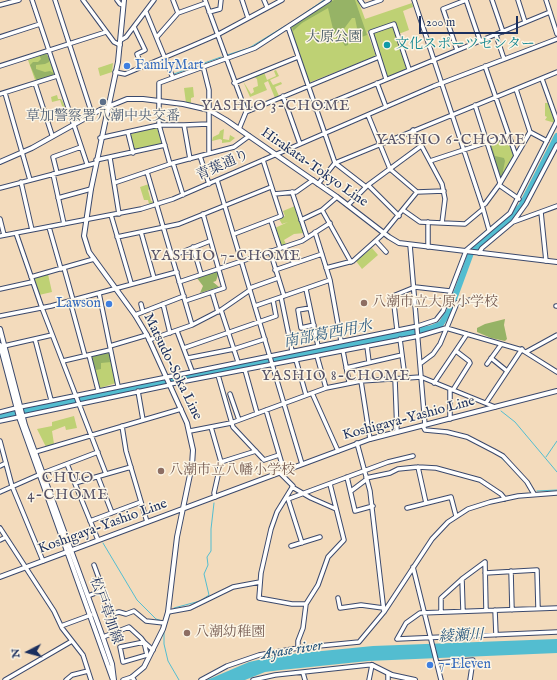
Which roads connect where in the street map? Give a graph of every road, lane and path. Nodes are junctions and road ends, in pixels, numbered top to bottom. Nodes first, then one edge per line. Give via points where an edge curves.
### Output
1 (18, 0) edge
2 (32, 0) edge
3 (55, 0) edge
4 (83, 0) edge
5 (117, 0) edge
6 (124, 0) edge
7 (154, 0) edge
8 (173, 0) edge
9 (221, 0) edge
10 (242, 0) edge
11 (264, 0) edge
12 (282, 0) edge
13 (329, 0) edge
14 (360, 0) edge
15 (380, 0) edge
16 (414, 0) edge
17 (466, 0) edge
18 (492, 0) edge
19 (518, 0) edge
20 (546, 0) edge
21 (205, 2) edge
22 (0, 5) edge
23 (124, 5) junction
24 (267, 7) junction
25 (146, 12) junction
26 (209, 12) junction
27 (550, 12) junction
28 (178, 13) junction
29 (248, 18) junction
30 (526, 22) junction
31 (40, 24) junction
32 (134, 26) junction
33 (288, 27) junction
34 (106, 32) junction
35 (503, 32) junction
36 (557, 34) edge
37 (217, 35) junction
38 (496, 35) junction
39 (0, 37) edge
40 (157, 37) junction
41 (557, 39) edge
42 (480, 41) junction
43 (120, 43) junction
44 (69, 44) junction
45 (48, 50) junction
46 (457, 50) junction
47 (298, 57) junction
48 (379, 57) junction
49 (165, 58) junction
50 (225, 59) junction
51 (434, 59) junction
52 (504, 59) junction
53 (0, 66) edge
54 (203, 66) junction
55 (485, 66) junction
56 (142, 67) junction
57 (409, 69) junction
58 (115, 72) junction
59 (557, 72) edge
60 (57, 76) junction
61 (173, 78) junction
62 (542, 78) junction
63 (386, 79) junction
64 (35, 83) junction
65 (234, 83) junction
66 (377, 83) junction
67 (442, 83) junction
68 (307, 86) junction
69 (516, 89) junction
70 (5, 93) junction
71 (0, 94) edge
72 (283, 96) junction
73 (496, 97) junction
74 (159, 101) junction
75 (474, 105) junction
76 (107, 107) junction
77 (386, 107) junction
78 (315, 109) junction
79 (209, 110) junction
80 (246, 112) junction
81 (92, 114) junction
82 (452, 114) junction
83 (368, 115) junction
84 (73, 124) junction
85 (208, 124) junction
86 (160, 125) junction
87 (184, 125) junction
88 (239, 129) junction
89 (413, 130) junction
90 (530, 132) junction
91 (128, 133) junction
92 (324, 134) junction
93 (52, 135) junction
94 (509, 135) junction
95 (249, 136) junction
96 (100, 138) junction
97 (547, 141) junction
98 (487, 142) junction
99 (300, 144) junction
100 (380, 144) junction
101 (165, 145) junction
102 (557, 145) edge
103 (421, 146) junction
104 (81, 147) junction
105 (464, 150) junction
106 (22, 153) junction
107 (132, 153) junction
108 (209, 153) junction
109 (557, 154) edge
110 (276, 155) junction
111 (200, 156) junction
112 (516, 156) junction
113 (551, 157) junction
114 (110, 158) junction
115 (190, 158) junction
116 (263, 160) junction
117 (430, 161) junction
118 (0, 162) edge
119 (96, 162) junction
120 (334, 163) junction
121 (88, 164) junction
122 (172, 164) junction
123 (390, 169) junction
124 (147, 172) junction
125 (55, 173) junction
126 (30, 180) junction
127 (217, 180) junction
128 (313, 180) junction
129 (21, 182) junction
130 (114, 183) junction
131 (209, 184) junction
132 (318, 184) junction
133 (500, 184) junction
134 (367, 186) junction
135 (271, 187) junction
136 (0, 188) edge
137 (91, 189) junction
138 (444, 191) junction
139 (292, 192) junction
140 (417, 192) junction
141 (274, 194) junction
142 (183, 195) junction
143 (337, 196) junction
144 (58, 198) junction
145 (519, 199) junction
146 (348, 204) junction
147 (157, 205) junction
148 (225, 205) junction
149 (557, 206) edge
150 (483, 207) junction
151 (322, 210) junction
152 (403, 210) junction
153 (541, 212) junction
154 (119, 214) junction
155 (203, 214) junction
156 (111, 215) junction
157 (399, 216) junction
158 (0, 219) edge
159 (85, 220) junction
160 (301, 220) junction
161 (271, 221) junction
162 (428, 222) junction
163 (514, 222) junction
164 (330, 223) junction
165 (442, 223) junction
166 (64, 224) junction
167 (49, 226) junction
168 (164, 228) junction
169 (32, 230) junction
170 (489, 230) junction
171 (141, 232) junction
172 (315, 232) junction
173 (16, 233) junction
174 (384, 233) junction
175 (234, 234) junction
176 (2, 235) edge
177 (117, 237) junction
178 (307, 237) junction
179 (210, 241) junction
180 (376, 241) junction
181 (410, 245) junction
182 (193, 247) junction
183 (282, 247) junction
184 (428, 247) junction
185 (467, 251) junction
186 (270, 252) junction
187 (386, 252) dead end
188 (477, 252) junction
189 (322, 254) junction
190 (172, 256) junction
191 (94, 259) junction
192 (242, 261) junction
193 (546, 261) junction
194 (350, 262) junction
195 (557, 262) edge
196 (294, 263) junction
197 (62, 268) junction
198 (218, 268) junction
199 (326, 268) junction
200 (275, 270) junction
201 (177, 272) junction
202 (201, 274) junction
203 (31, 277) junction
204 (154, 278) junction
205 (278, 278) junction
206 (330, 280) junction
207 (32, 282) junction
208 (179, 282) junction
209 (131, 283) junction
210 (415, 287) junction
211 (116, 288) junction
212 (0, 289) edge
213 (250, 289) junction
214 (306, 289) junction
215 (450, 291) junction
216 (212, 292) junction
217 (99, 293) junction
218 (282, 297) junction
219 (184, 298) junction
220 (474, 299) dead end
221 (71, 300) junction
222 (273, 300) junction
223 (141, 304) dead end
224 (163, 304) junction
225 (255, 306) junction
226 (42, 308) junction
227 (310, 308) junction
228 (219, 311) junction
229 (143, 312) junction
230 (135, 315) junction
231 (0, 316) edge
232 (260, 322) junction
233 (192, 325) junction
234 (314, 325) junction
235 (418, 327) junction
236 (446, 328) junction
237 (0, 329) edge
238 (397, 330) junction
239 (177, 331) junction
240 (170, 333) junction
241 (228, 333) junction
242 (468, 334) junction
243 (52, 335) junction
244 (146, 335) junction
245 (419, 335) junction
246 (557, 335) edge
247 (35, 339) junction
248 (264, 339) junction
249 (400, 339) junction
250 (149, 340) junction
251 (341, 341) junction
252 (2, 346) edge
253 (318, 346) junction
254 (367, 346) junction
255 (500, 346) dead end
256 (110, 348) junction
257 (184, 348) junction
258 (234, 349) junction
259 (522, 350) junction
260 (292, 351) junction
261 (343, 351) junction
262 (456, 351) junction
263 (526, 352) junction
264 (402, 355) junction
265 (87, 356) junction
266 (270, 356) junction
267 (318, 356) junction
268 (188, 358) junction
269 (491, 358) junction
270 (296, 360) junction
271 (63, 361) junction
272 (238, 362) junction
273 (369, 362) junction
274 (421, 363) junction
275 (487, 364) dead end
276 (272, 365) junction
277 (346, 368) junction
278 (244, 370) junction
279 (192, 371) junction
280 (507, 371) junction
281 (557, 372) edge
282 (218, 375) junction
283 (166, 377) junction
284 (421, 377) junction
285 (405, 378) junction
286 (394, 379) junction
287 (349, 382) junction
288 (361, 382) junction
289 (434, 382) junction
290 (170, 384) junction
291 (118, 386) junction
292 (326, 388) junction
293 (451, 389) junction
294 (98, 390) junction
295 (138, 391) junction
296 (557, 392) edge
297 (312, 393) junction
298 (230, 394) dead end
299 (76, 395) junction
300 (306, 395) junction
301 (51, 400) junction
302 (486, 403) junction
303 (80, 404) junction
304 (284, 404) junction
305 (495, 407) junction
306 (18, 408) junction
307 (181, 409) junction
308 (266, 410) junction
309 (0, 412) edge
310 (258, 414) junction
311 (21, 417) junction
312 (450, 419) junction
313 (143, 420) junction
314 (239, 420) junction
315 (0, 421) edge
316 (231, 423) junction
317 (424, 425) junction
318 (122, 426) junction
319 (211, 427) junction
320 (190, 432) junction
321 (397, 432) junction
322 (91, 434) junction
323 (370, 439) junction
324 (0, 441) edge
325 (357, 443) junction
326 (256, 451) junction
327 (338, 451) junction
328 (35, 452) junction
329 (98, 452) junction
330 (279, 455) junction
331 (413, 456) dead end
332 (221, 462) junction
333 (6, 463) junction
334 (67, 464) junction
335 (302, 464) junction
336 (0, 466) edge
337 (131, 467) junction
338 (418, 467) junction
339 (364, 471) junction
340 (282, 472) junction
341 (41, 473) junction
342 (106, 474) junction
343 (98, 476) junction
344 (347, 477) junction
345 (366, 478) junction
346 (75, 484) junction
347 (330, 484) junction
348 (12, 486) junction
349 (292, 487) junction
350 (351, 491) junction
351 (0, 492) edge
352 (557, 493) edge
353 (303, 494) junction
354 (534, 494) junction
355 (215, 497) junction
356 (505, 498) junction
357 (141, 502) junction
358 (426, 503) junction
359 (373, 506) junction
360 (407, 508) dead end
361 (182, 509) junction
362 (336, 509) junction
363 (112, 513) junction
364 (456, 516) junction
365 (90, 521) junction
366 (147, 522) junction
367 (0, 528) edge
368 (6, 537) junction
369 (320, 537) dead end
370 (0, 540) edge
371 (98, 540) junction
372 (302, 543) junction
373 (291, 546) dead end
374 (70, 551) junction
375 (43, 561) junction
376 (94, 565) dead end
377 (413, 567) junction
378 (25, 568) junction
379 (511, 571) junction
380 (485, 572) junction
381 (0, 577) edge
382 (462, 579) junction
383 (260, 582) junction
384 (103, 590) junction
385 (88, 596) junction
386 (338, 598) dead end
387 (306, 604) junction
388 (538, 608) junction
389 (557, 608) edge
390 (384, 610) junction
391 (486, 610) junction
392 (494, 610) junction
393 (512, 610) junction
394 (463, 611) junction
395 (168, 612) junction
396 (441, 612) junction
397 (425, 613) junction
398 (90, 615) junction
399 (164, 623) junction
400 (61, 626) junction
401 (557, 632) edge
402 (496, 634) junction
403 (103, 637) junction
404 (431, 638) junction
405 (72, 641) junction
406 (144, 642) junction
407 (298, 648) junction
408 (153, 650) junction
409 (437, 662) junction
410 (372, 665) junction
411 (88, 670) junction
412 (303, 673) junction
413 (388, 674) junction
414 (133, 678) edge
415 (5, 680) edge
416 (66, 680) edge
417 (91, 680) edge
418 (114, 680) edge
419 (123, 680) edge
420 (201, 680) edge
421 (253, 680) edge
422 (305, 680) edge
423 (369, 680) edge
424 (388, 680) edge
425 (415, 680) edge
426 (441, 680) edge
427 (470, 680) edge

1 - 22 street
2 - 31 street
3 - 44 street
4 - 34 street
5 - 23 street
6 - 23 main road, Matsudo-Soka Line
7 - 25 street
8 - 28 street
9 - 26 street via 220,8
10 - 29 street
11 - 24 street
12 - 24 street
13 - 33 street
14 - 15 street via 364,6
16 - 51 street
17 - 42 street
17 - 46 street via 443,9
18 - 35 street
19 - 30 street
20 - 27 street
21 - 26 street
21 - 28 street
23 - 43 main road, Matsudo-Soka Line
24 - 29 street
25 - 32 street
25 - 40 street
26 - 37 street
27 - 30 street
27 - 36 street
28 - 40 street
29 - 37 street
30 - 35 street
31 - 39 street
31 - 45 street
32 - 43 street
32 - 56 street via 145,50 137,54
33 - 47 street
33 - 50 street via 255,48
34 - 43 street via 114,42
34 - 44 street
35 - 38 street
37 - 49 street
37 - 50 street
38 - 42 street
38 - 52 street
40 - 49 street
41 - 52 street, 青葉通り
42 - 46 street
43 - 58 main road, Matsudo-Soka Line
44 - 45 street
44 - 81 street
45 - 53 street
45 - 60 street
46 - 51 street
47 - 65 street
47 - 68 street
48 - 57 street via 371,32 394,24
48 - 63 street
48 - 68 street
49 - 56 street
49 - 61 street
50 - 54 street
50 - 65 street
51 - 57 street
51 - 67 street
52 - 55 street, 青葉通り
54 - 61 street
54 - 79 street via 209,90
55 - 67 street, 青葉通り
55 - 73 street
56 - 58 street via 124,74
57 - 63 street
58 - 76 main road, Matsudo-Soka Line
59 - 62 street
60 - 64 street
60 - 84 street
61 - 74 street via 159,83
62 - 69 street
62 - 97 street via 557,121
63 - 66 street
64 - 70 street
64 - 93 street
65 - 80 street
66 - 77 street
66 - 78 street
67 - 77 street, 青葉通り
67 - 82 street
68 - 72 street
68 - 78 street
69 - 73 street
69 - 90 street
70 - 71 street
70 - 106 street
72 - 80 street
72 - 99 street
73 - 75 street
73 - 94 street
74 - 76 main road, Hirakata-Tokyo Line via 133,98
74 - 79 main road, Hirakata-Tokyo Line
74 - 86 street
75 - 82 street
75 - 98 street
76 - 81 main road, Hirakata-Tokyo Line
76 - 96 main road, Matsudo-Soka Line
77 - 83 street, 青葉通り
78 - 92 street
79 - 85 street
79 - 88 main road, Hirakata-Tokyo Line
80 - 88 street
81 - 84 main road, Hirakata-Tokyo Line
82 - 89 street
82 - 105 street
83 - 92 street, 青葉通り
83 - 100 street
84 - 93 main road, Hirakata-Tokyo Line
84 - 104 street
85 - 87 street
85 - 108 street
86 - 87 street
86 - 91 street
86 - 101 street
87 - 115 street
88 - 95 main road, Hirakata-Tokyo Line
89 - 100 street
89 - 103 street
90 - 97 street
90 - 112 street
91 - 96 street
91 - 107 street
92 - 99 street, 青葉通り
92 - 120 street
93 - 106 main road, Hirakata-Tokyo Line
94 - 98 street
94 - 112 street
95 - 108 street via 234,147
95 - 110 main road, Hirakata-Tokyo Line
96 - 119 main road, Matsudo-Soka Line
97 - 145 street
98 - 105 street
98 - 133 street
99 - 110 street, 青葉通り
100 - 120 street
100 - 123 street
101 - 107 street
101 - 122 street
102 - 113 street
103 - 117 street
103 - 123 street
104 - 121 street
104 - 125 street via 53,158
105 - 117 street
105 - 150 street
106 - 118 main road, Hirakata-Tokyo Line
106 - 126 street
107 - 114 street
108 - 111 street
109 - 113 street
110 - 116 street, 青葉通り
110 - 128 main road, Hirakata-Tokyo Line
111 - 115 street
111 - 131 street
112 - 133 street
113 - 163 street
114 - 119 street
114 - 130 street
115 - 122 street
116 - 127 street, 青葉通り
116 - 135 street
117 - 138 street
119 - 121 street
119 - 137 main road, Matsudo-Soka Line
120 - 132 street
120 - 134 street
121 - 125 street
122 - 124 street
122 - 142 street
123 - 134 street
123 - 140 street
124 - 130 street
124 - 147 street
125 - 126 street
125 - 144 street
126 - 129 street
127 - 131 street, 青葉通り
127 - 148 street
128 - 132 main road, Hirakata-Tokyo Line
128 - 139 street
129 - 136 street
129 - 169 street
130 - 154 street
131 - 142 street, 青葉通り
132 - 143 main road, Hirakata-Tokyo Line
133 - 145 street
133 - 150 street
134 - 146 street
134 - 157 street
135 - 141 street
135 - 148 street
137 - 144 street
137 - 159 main road, Matsudo-Soka Line
138 - 140 street
138 - 165 street
139 - 141 street
139 - 160 street
140 - 152 street
141 - 161 street via 280,216
142 - 147 street, 青葉通り
143 - 146 main road, Hirakata-Tokyo Line
143 - 151 street
144 - 166 street
145 - 170 street via 510,213
146 - 174 main road, Hirakata-Tokyo Line
147 - 154 street, 青葉通り
147 - 168 street
148 - 155 street
148 - 175 street
149 - 153 street
150 - 165 street via 465,224
150 - 170 street
151 - 160 street
151 - 164 street
152 - 157 street
152 - 162 street via 420,222
153 - 163 street
153 - 193 street
154 - 156 street, 青葉通り
155 - 168 street
155 - 179 street
156 - 159 street, 青葉通り
156 - 177 street
157 - 174 street
158 - 176 street
159 - 166 street, 青葉通り
159 - 191 main road, Matsudo-Soka Line via 85,242
160 - 178 street
161 - 175 street
161 - 183 street
162 - 165 street
162 - 184 street
163 - 188 street
164 - 172 street
164 - 194 street
166 - 167 street, 青葉通り
167 - 169 street, 青葉通り
167 - 197 street
168 - 171 street
168 - 190 street
169 - 173 street, 青葉通り
170 - 185 street
171 - 177 street
171 - 204 street
172 - 178 street
172 - 189 street
173 - 176 street, 青葉通り
173 - 203 street
174 - 180 street
174 - 181 main road, Hirakata-Tokyo Line
175 - 192 street
177 - 209 street
178 - 183 street
179 - 182 street
179 - 198 street
180 - 187 street
180 - 194 street
181 - 184 main road, Hirakata-Tokyo Line
181 - 210 street
182 - 190 street
182 - 202 street
183 - 186 street
183 - 196 street
184 - 185 main road, Hirakata-Tokyo Line
185 - 188 main road, Hirakata-Tokyo Line
185 - 215 street
186 - 192 street
186 - 200 street
188 - 193 main road, Hirakata-Tokyo Line
189 - 196 street
189 - 199 street
190 - 201 street
191 - 197 street
191 - 211 main road, Matsudo-Soka Line
192 - 198 street
192 - 213 street
193 - 195 main road, Hirakata-Tokyo Line
194 - 199 street
196 - 200 street
197 - 203 street
197 - 221 street
198 - 202 street
198 - 216 street via 224,288
199 - 206 street
200 - 205 street
201 - 204 street
201 - 208 street
202 - 208 street
203 - 207 street
204 - 209 street
205 - 213 street
205 - 218 street
206 - 214 street
206 - 251 street
207 - 212 street
207 - 226 street
208 - 219 street
209 - 211 street
210 - 215 street
210 - 235 street
210 - 238 street via 394,296
211 - 217 street
211 - 230 main road, Matsudo-Soka Line
213 - 225 street
213 - 228 street
214 - 218 street
214 - 227 street
215 - 235 street via 438,318
216 - 219 street
216 - 228 street
217 - 221 street
217 - 256 street
218 - 222 street
218 - 260 street
219 - 224 street
219 - 233 street
220 - 236 street via 457,303
221 - 226 street
221 - 265 street
222 - 225 street
222 - 232 street via 276,316
223 - 229 street
224 - 229 street
224 - 240 street
225 - 232 street
226 - 231 street
226 - 243 street
227 - 234 street
227 - 234 street via 298,310 301,328
228 - 233 street
228 - 241 street
229 - 230 street
230 - 244 main road, Matsudo-Soka Line
232 - 241 street
232 - 248 street
233 - 239 street
234 - 253 street
235 - 238 street
235 - 245 street
236 - 242 street
236 - 245 street
236 - 274 street via 437,349
237 - 252 main road
238 - 251 street
239 - 240 street
239 - 257 street
240 - 250 street
241 - 257 street
241 - 258 street
242 - 259 street
242 - 262 street
243 - 247 street
243 - 271 street
244 - 250 main road, Matsudo-Soka Line
244 - 256 street
245 - 249 street
245 - 274 street
246 - 263 street
247 - 252 street
247 - 301 street
248 - 258 street
248 - 266 street
249 - 254 street
249 - 264 street
250 - 283 main road, Matsudo-Soka Line
251 - 253 street
252 - 306 main road
253 - 260 street
254 - 261 street
254 - 273 street
255 - 269 street
256 - 265 street
256 - 291 street
257 - 268 street
258 - 268 street
258 - 272 street
259 - 263 street
259 - 280 street
260 - 266 street
261 - 267 street
261 - 277 street
262 - 289 street
262 - 293 street via 470,363
263 - 281 street
264 - 273 street
264 - 285 street
265 - 271 street
265 - 294 street
266 - 272 street
266 - 276 street
267 - 270 street
267 - 292 street
268 - 279 street
269 - 275 street
269 - 280 street
270 - 276 street
270 - 300 street
271 - 299 street
272 - 279 street
273 - 277 street
274 - 284 street
276 - 278 street
276 - 304 street
277 - 287 street
278 - 282 street
278 - 310 street
279 - 283 street
280 - 302 street
282 - 290 street
282 - 316 street
283 - 290 main road, Matsudo-Soka Line
283 - 291 street
284 - 285 street
284 - 289 street
284 - 317 street
285 - 286 street
286 - 288 street
286 - 321 street
287 - 288 street
287 - 292 street
288 - 323 street
289 - 293 street
290 - 295 street
290 - 307 main road, Matsudo-Soka Line
291 - 294 street
292 - 297 street
293 - 302 street
293 - 312 street
294 - 299 street
295 - 303 street
295 - 313 street
296 - 305 main road, Koshigaya-Yashio Line
297 - 300 street
297 - 327 street
298 - 314 street
299 - 301 street
299 - 303 street
300 - 304 street
301 - 306 street
302 - 305 street
303 - 311 street
303 - 322 street
304 - 308 street
304 - 335 street
305 - 312 main road, Koshigaya-Yashio Line
306 - 309 street
306 - 311 main road
307 - 313 street
307 - 320 main road, Matsudo-Soka Line
308 - 310 street
308 - 330 street
310 - 314 street
311 - 315 street
311 - 328 main road
311 - 341 main road
312 - 317 main road, Koshigaya-Yashio Line
313 - 318 street
314 - 316 street
316 - 319 street
316 - 326 street
317 - 321 main road, Koshigaya-Yashio Line
317 - 354 street via 425,430 467,436 503,456 527,482
318 - 322 street
318 - 337 street
319 - 320 street
319 - 332 street
320 - 361 main road, Matsudo-Soka Line via 193,458
321 - 323 main road, Koshigaya-Yashio Line
322 - 328 street
322 - 329 street
323 - 325 main road, Koshigaya-Yashio Line
324 - 333 street
325 - 327 main road, Koshigaya-Yashio Line
325 - 339 street
326 - 330 street via 264,460
326 - 332 street
327 - 335 main road, Koshigaya-Yashio Line
328 - 341 main road
329 - 334 street
329 - 342 street
330 - 340 street
331 - 339 street
332 - 355 street
333 - 336 street
333 - 348 street
334 - 341 street
334 - 346 street
335 - 340 main road, Koshigaya-Yashio Line
337 - 342 street
337 - 357 street
338 - 345 street via 398,469
338 - 356 street via 436,468 480,480
338 - 358 street
339 - 344 street
339 - 345 street
340 - 349 street
340 - 355 main road, Koshigaya-Yashio Line
341 - 348 street
341 - 374 main road
342 - 343 street
343 - 346 street
343 - 363 street
344 - 347 street
344 - 350 street
345 - 350 street
345 - 359 street
346 - 365 street
347 - 353 street
347 - 362 street
348 - 351 street
348 - 375 street
349 - 353 street
349 - 383 street via 274,519
350 - 359 street via 356,512
352 - 354 street
353 - 362 street
353 - 372 street via 288,499
354 - 356 street
355 - 361 main road, Koshigaya-Yashio Line
356 - 364 street
357 - 363 street
357 - 366 street
358 - 360 street
358 - 364 street via 451,497
359 - 390 street
361 - 366 main road, Koshigaya-Yashio Line
361 - 395 main road, Matsudo-Soka Line
362 - 387 street via 344,540 328,557 318,585
363 - 365 street
364 - 377 street via 440,530
365 - 371 street
366 - 371 main road, Koshigaya-Yashio Line
367 - 368 street
368 - 370 street
368 - 378 street
369 - 372 street
371 - 374 main road, Koshigaya-Yashio Line
372 - 373 street
374 - 375 main road, Koshigaya-Yashio Line
374 - 385 main road, 松戸草加線
374 - 398 main road, 松戸草加線
375 - 378 main road, Koshigaya-Yashio Line
376 - 384 street
377 - 390 street
377 - 397 street
378 - 381 main road, Koshigaya-Yashio Line
378 - 400 street
379 - 380 street
379 - 388 street via 537,570
379 - 393 street
380 - 382 street via 485,562
380 - 391 street
382 - 394 street
382 - 396 street via 441,598
383 - 387 street via 260,599
383 - 395 street via 233,587 190,608
384 - 385 street
384 - 399 street via 112,614 134,612 146,621
385 - 403 main road, 松戸草加線
386 - 390 street via 340,608 361,605
387 - 407 street via 304,628 298,641
388 - 389 street
388 - 393 street
390 - 407 street via 359,642
391 - 392 street
391 - 394 street
392 - 393 street
392 - 402 street
394 - 396 street
395 - 399 main road, Matsudo-Soka Line
396 - 397 street
397 - 404 street
397 - 404 street via 420,613 406,623 397,639
398 - 400 street
398 - 418 main road, 松戸草加線
399 - 408 main road, Matsudo-Soka Line
400 - 405 street
401 - 402 street
402 - 404 street
403 - 406 street via 129,627
403 - 418 main road, 松戸草加線 via 112,664
404 - 409 street
405 - 411 street via 86,660
405 - 415 street
406 - 406 street via 120,647 123,662 145,657
406 - 408 street
407 - 420 street via 248,659 227,666
408 - 414 main road, Matsudo-Soka Line via 144,667
409 - 426 street
409 - 427 street via 473,660
410 - 412 street
410 - 413 main road
410 - 423 street
411 - 416 street via 72,675
411 - 417 street
412 - 421 street
412 - 422 street
413 - 424 street
413 - 425 main road
414 - 419 street

